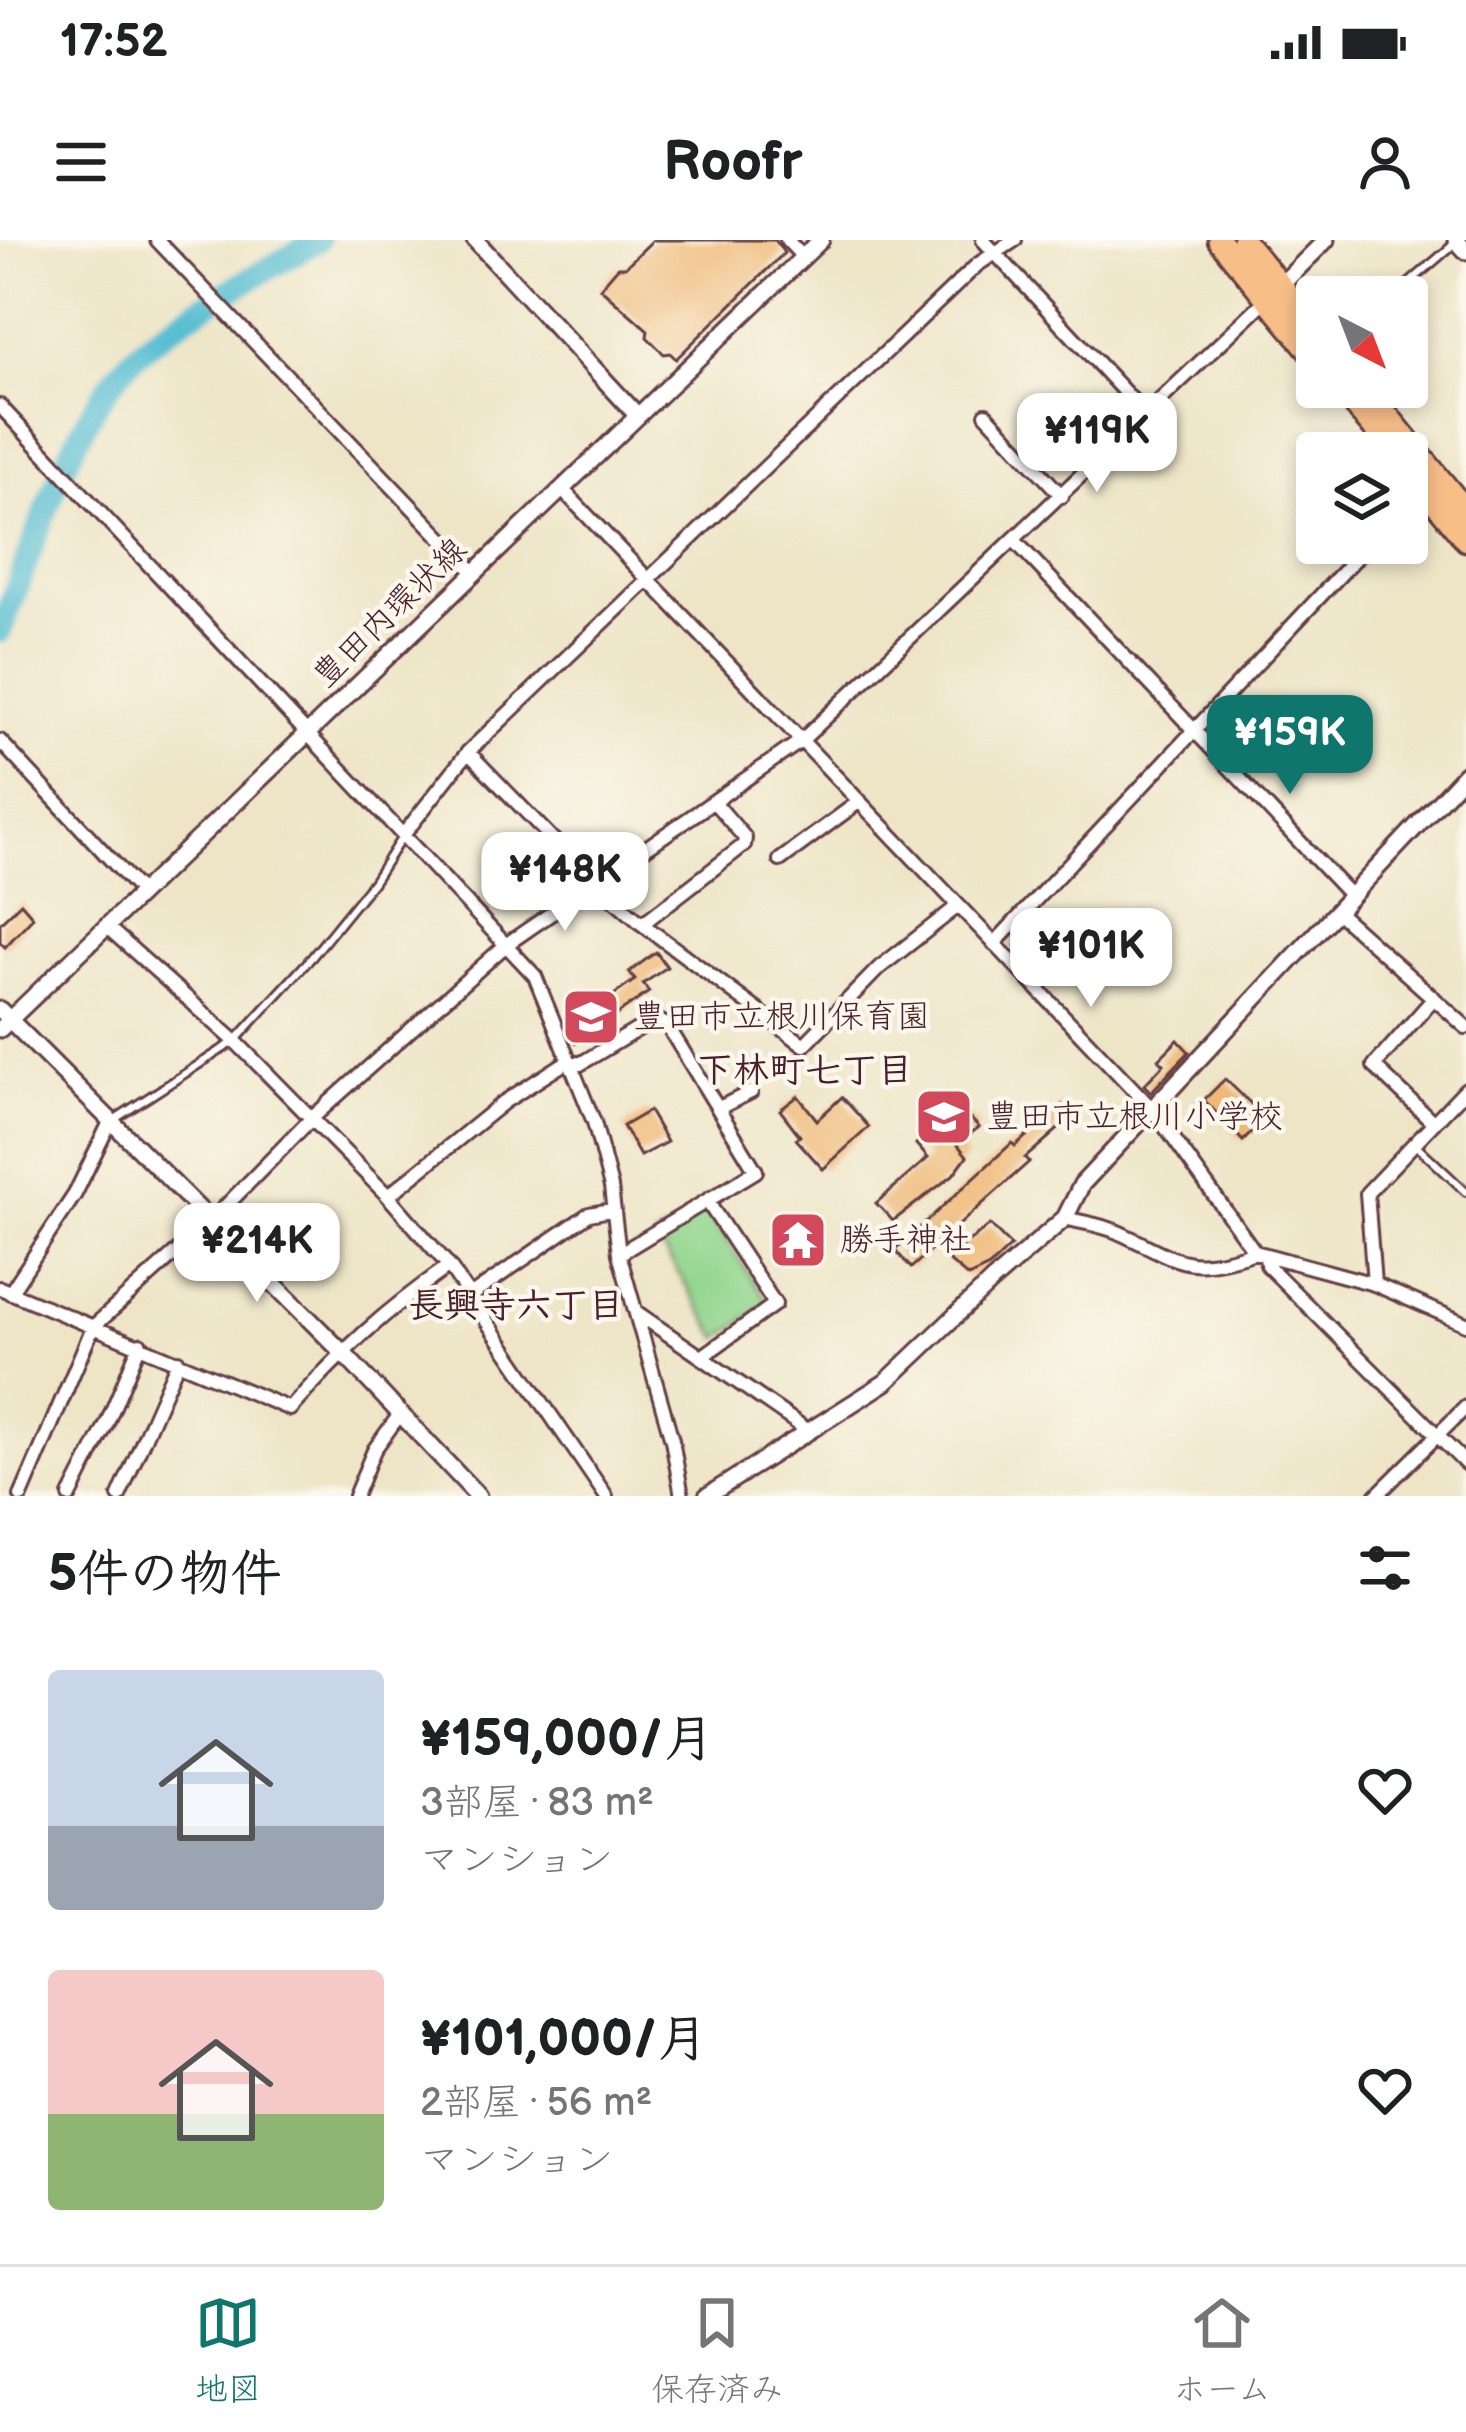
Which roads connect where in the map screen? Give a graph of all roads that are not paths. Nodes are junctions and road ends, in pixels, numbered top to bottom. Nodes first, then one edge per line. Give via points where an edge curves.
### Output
1 (157, 240) edge
2 (475, 240) edge
3 (787, 240) edge
4 (821, 240) edge
5 (983, 240) edge
6 (1015, 240) edge
7 (1219, 240) edge
8 (1244, 240) edge
9 (1325, 240) edge
10 (1456, 241) edge
11 (1466, 251) edge
12 (994, 253) junction
13 (803, 257) junction
14 (1417, 276) edge
15 (1274, 293) junction
16 (1296, 312) edge
17 (1296, 328) edge
18 (0, 406) edge
19 (1357, 408) edge
20 (1381, 408) edge
21 (636, 413) junction
22 (986, 415) dead end
23 (1146, 415) junction
24 (1377, 432) edge
25 (562, 489) junction
26 (1062, 496) junction
27 (1428, 506) edge
28 (1466, 511) edge
29 (1466, 540) edge
30 (1015, 541) junction
31 (1350, 564) edge
32 (475, 573) junction
33 (646, 578) junction
34 (1193, 732) junction
35 (308, 733) junction
36 (0, 740) edge
37 (801, 741) junction
38 (468, 752) junction
39 (1466, 773) edge
40 (860, 801) junction
41 (715, 803) junction
42 (404, 834) junction
43 (780, 860) dead end
44 (595, 883) junction
45 (142, 893) junction
46 (1352, 896) junction
47 (958, 906) junction
48 (1337, 912) junction
49 (642, 924) junction
50 (106, 926) junction
51 (507, 944) junction
52 (994, 944) junction
53 (1434, 998) junction
54 (3, 1020) edge
55 (1466, 1027) edge
56 (235, 1041) junction
57 (568, 1061) junction
58 (1466, 1089) edge
59 (751, 1092) dead end
60 (719, 1108) junction
61 (1153, 1110) junction
62 (311, 1119) junction
63 (110, 1122) junction
64 (1434, 1123) junction
65 (1413, 1142) junction
66 (1466, 1192) edge
67 (388, 1196) junction
68 (707, 1201) junction
69 (611, 1210) junction
70 (1065, 1218) junction
71 (210, 1222) junction
72 (619, 1254) junction
73 (1260, 1254) junction
74 (449, 1266) junction
75 (1374, 1284) junction
76 (5, 1290) edge
77 (470, 1296) junction
78 (635, 1312) junction
79 (1466, 1324) edge
80 (93, 1327) junction
81 (140, 1344) junction
82 (340, 1351) junction
83 (703, 1356) junction
84 (178, 1361) junction
85 (1466, 1407) edge
86 (400, 1414) junction
87 (810, 1432) junction
88 (1437, 1435) junction
89 (1466, 1464) edge
90 (20, 1496) edge
91 (70, 1496) edge
92 (119, 1496) edge
93 (355, 1496) edge
94 (478, 1496) edge
95 (606, 1496) edge
96 (682, 1496) edge
97 (707, 1496) edge
98 (1376, 1496) edge

1 - 32 street
2 - 21 street
3 - 13 street
4 - 13 street, 豊田内環状線
5 - 12 street
6 - 12 street
7 - 15 highway
8 - 15 highway
9 - 15 street
10 - 11 street
10 - 14 lane
12 - 23 street
12 - 33 street
13 - 21 street, 豊田内環状線
15 - 16 highway
15 - 17 highway
15 - 23 street
18 - 35 street
19 - 24 highway
20 - 28 highway
21 - 25 street, 豊田内環状線
22 - 26 street
23 - 26 street
25 - 32 street, 豊田内環状線
25 - 33 street
26 - 30 street
27 - 29 highway
30 - 34 street
30 - 37 street
31 - 34 street
32 - 35 street, 豊田内環状線
33 - 37 street
33 - 38 street
34 - 46 street
34 - 52 street
35 - 42 street
35 - 45 street, 豊田内環状線
36 - 45 street
37 - 40 street
37 - 41 street
38 - 42 street
38 - 44 street
39 - 46 street
40 - 43 street
40 - 47 street
41 - 44 street
41 - 49 street via 744,845
42 - 51 street
42 - 56 lane via 373,882
44 - 49 street
44 - 51 street
45 - 50 street, 豊田内環状線
46 - 48 street
47 - 49 street via 879,968 804,1046
47 - 52 street
48 - 53 street
48 - 61 street
50 - 54 street, 豊田内環状線
50 - 56 street
51 - 57 street via 535,976
51 - 62 street
52 - 61 street
53 - 55 street
53 - 64 street via 1374,1066
54 - 63 street
56 - 62 street
56 - 63 lane
57 - 60 street via 580,1064 656,1019
57 - 67 street
57 - 69 street via 594,1122
58 - 64 street
59 - 60 street
60 - 68 street via 756,1171
61 - 70 street via 1082,1184
61 - 73 street
62 - 67 street
62 - 71 street
63 - 71 street
63 - 76 street via 75,1194
64 - 65 street
65 - 66 lane
65 - 75 street via 1367,1193
67 - 74 street
68 - 72 street
68 - 83 street via 775,1304
69 - 72 street
69 - 77 street via 589,1214
70 - 73 street via 1185,1264
70 - 87 street via 886,1382
71 - 80 street
71 - 82 street
72 - 78 street
73 - 75 street
73 - 88 street
74 - 77 street
74 - 82 street
75 - 79 street
76 - 80 street
77 - 95 street
78 - 83 street
78 - 96 street
80 - 81 street
80 - 90 street
81 - 84 street
81 - 91 street
82 - 84 street via 290,1409
82 - 86 street
83 - 87 street
84 - 92 street
85 - 88 street
86 - 93 street
86 - 94 street
87 - 97 street
88 - 89 street
88 - 98 street

